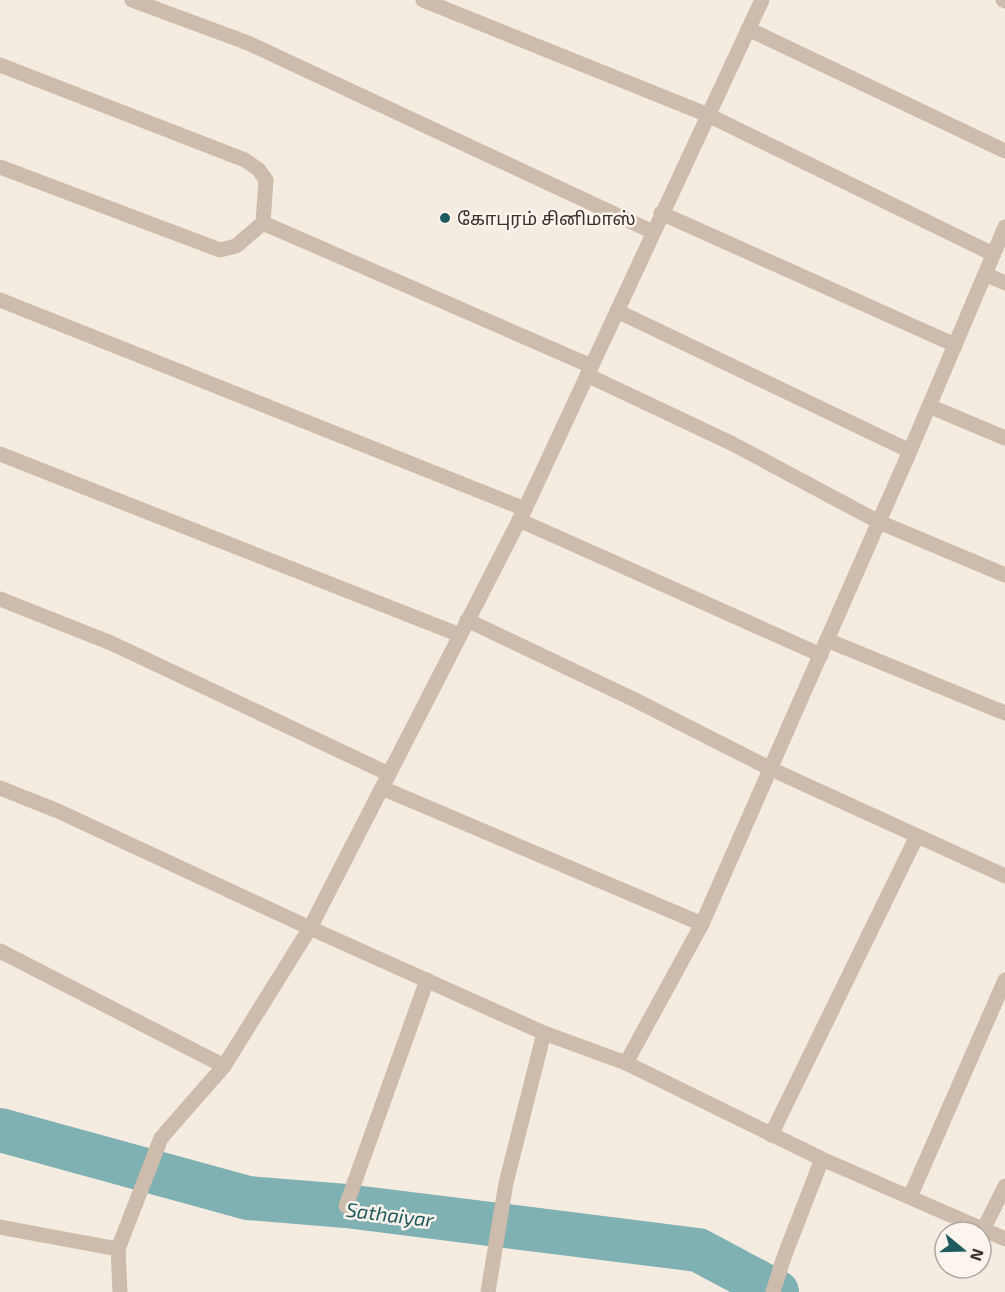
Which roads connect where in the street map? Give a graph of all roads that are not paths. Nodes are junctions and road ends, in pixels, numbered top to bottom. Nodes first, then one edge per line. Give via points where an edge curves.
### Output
1 (132, 0) edge
2 (423, 0) edge
3 (762, 0) edge
4 (748, 30) junction
5 (0, 65) edge
6 (708, 115) junction
7 (1005, 151) edge
8 (0, 167) edge
9 (661, 213) junction
10 (263, 223) junction
11 (1005, 227) edge
12 (653, 232) junction
13 (993, 254) junction
14 (985, 274) junction
15 (1005, 283) edge
16 (0, 300) edge
17 (617, 311) junction
18 (956, 345) junction
19 (589, 371) junction
20 (929, 406) junction
21 (1005, 438) edge
22 (910, 451) junction
23 (0, 454) edge
24 (522, 514) junction
25 (879, 522) junction
26 (1005, 574) edge
27 (0, 599) edge
28 (467, 620) junction
29 (460, 635) junction
30 (827, 640) junction
31 (821, 655) junction
32 (1005, 713) edge
33 (771, 769) junction
34 (386, 781) junction
35 (0, 788) edge
36 (917, 836) junction
37 (1005, 876) edge
38 (702, 924) junction
39 (310, 928) junction
40 (0, 951) edge
41 (427, 980) junction
42 (1005, 980) edge
43 (544, 1033) junction
44 (626, 1063) junction
45 (224, 1066) junction
46 (771, 1135) junction
47 (822, 1159) junction
48 (1005, 1186) edge
49 (910, 1197) junction
50 (346, 1206) dead end
51 (961, 1220) edge
52 (988, 1220) edge
53 (0, 1227) edge
54 (118, 1249) junction
55 (126, 1291) edge
56 (488, 1292) edge
57 (773, 1292) edge

1 - 12 street via 248,43
2 - 6 street
3 - 4 street
4 - 6 street
4 - 7 street
5 - 10 street via 245,160 266,180
6 - 9 street
6 - 13 street
8 - 10 street via 220,250 236,246
9 - 12 street
9 - 18 street
10 - 19 street
11 - 13 street
12 - 17 street
13 - 14 street
14 - 15 street
14 - 18 street
16 - 24 street
17 - 19 street
17 - 22 street
18 - 20 street
19 - 24 street
19 - 25 street
20 - 21 street
20 - 22 street
22 - 25 street
23 - 29 street
24 - 28 street
24 - 31 street
25 - 26 street
25 - 30 street
27 - 34 street via 111,644
28 - 29 street
28 - 33 street
29 - 34 street
30 - 31 street
30 - 32 street
31 - 33 street
33 - 36 street
33 - 38 street
34 - 38 street
34 - 39 street
35 - 39 street via 69,815
36 - 37 street
36 - 46 street
38 - 44 street
39 - 41 street
39 - 45 street
40 - 45 street
41 - 43 street
41 - 50 street
42 - 49 street
43 - 44 street
43 - 56 street via 506,1183
44 - 46 street
45 - 54 street via 161,1138
46 - 47 street
47 - 49 street
47 - 57 street
48 - 52 street
49 - 51 street
53 - 54 street
54 - 55 street

